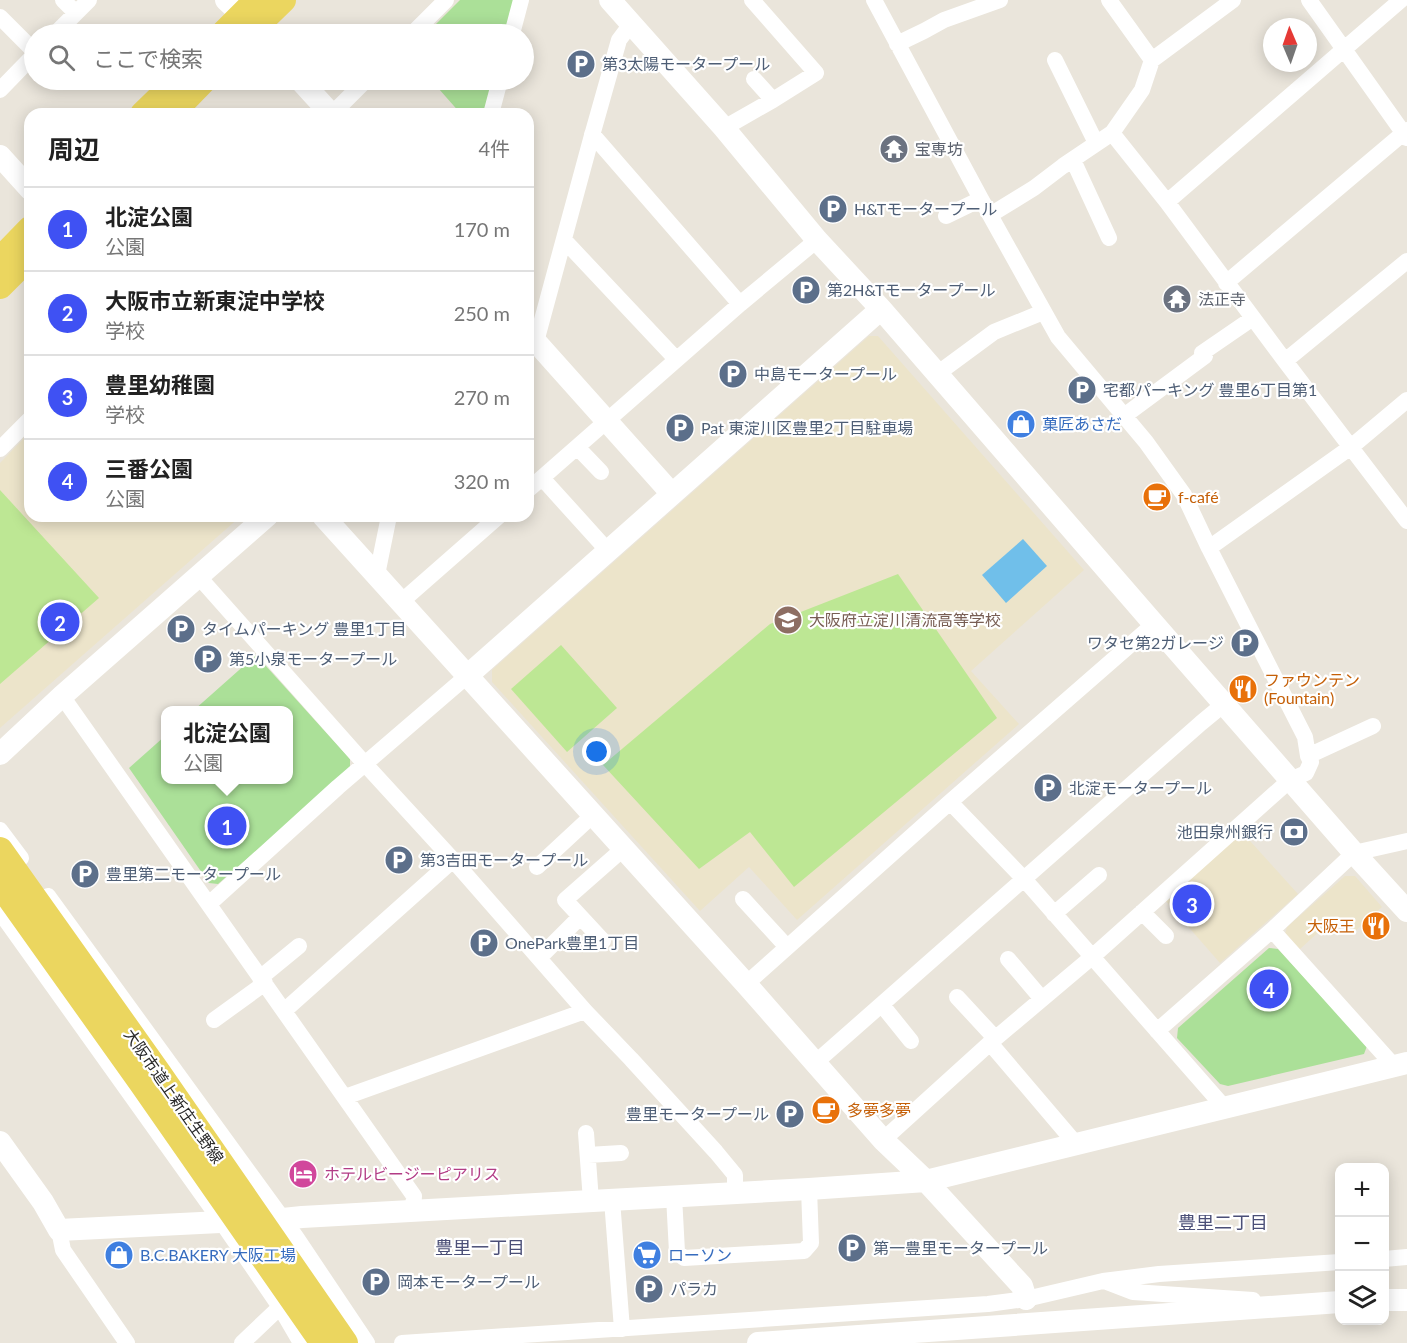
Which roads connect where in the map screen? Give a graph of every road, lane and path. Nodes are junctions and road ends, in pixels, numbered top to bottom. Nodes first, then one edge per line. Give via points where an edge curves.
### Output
1 (63, 0) edge
2 (89, 0) edge
3 (283, 0) edge
4 (446, 0) edge
5 (521, 0) edge
6 (752, 0) edge
7 (874, 0) edge
8 (1000, 0) edge
9 (1109, 0) edge
10 (1233, 0) edge
11 (1309, 0) edge
12 (1401, 0) edge
13 (621, 8) edge
14 (76, 13) junction
15 (0, 17) edge
16 (248, 19) edge
17 (65, 24) edge
18 (421, 24) edge
19 (515, 24) edge
20 (24, 42) edge
21 (897, 44) junction
22 (1345, 49) junction
23 (1055, 60) dead end
24 (1152, 60) junction
25 (24, 64) edge
26 (754, 79) dead end
27 (0, 90) edge
28 (168, 90) edge
29 (194, 90) edge
30 (309, 90) edge
31 (356, 90) edge
32 (497, 90) edge
33 (773, 100) junction
34 (149, 108) edge
35 (177, 108) edge
36 (326, 108) edge
37 (338, 108) edge
38 (493, 108) edge
39 (724, 128) junction
40 (1112, 133) junction
41 (592, 134) junction
42 (1406, 134) edge
43 (1096, 143) junction
44 (0, 156) edge
45 (1073, 160) junction
46 (24, 182) edge
47 (981, 199) junction
48 (1167, 202) junction
49 (990, 215) junction
50 (946, 216) dead end
51 (24, 236) edge
52 (1109, 238) dead end
53 (564, 240) junction
54 (817, 240) junction
55 (0, 260) edge
56 (1407, 261) edge
57 (24, 262) edge
58 (1226, 282) junction
59 (0, 286) edge
60 (740, 304) junction
61 (881, 309) junction
62 (1043, 312) junction
63 (1253, 318) junction
64 (534, 332) edge
65 (534, 340) edge
66 (676, 359) junction
67 (1285, 361) junction
68 (937, 374) junction
69 (1407, 400) edge
70 (1124, 416) junction
71 (606, 422) junction
72 (24, 425) edge
73 (577, 447) junction
74 (1352, 447) junction
75 (0, 449) edge
76 (601, 472) dead end
77 (542, 478) junction
78 (534, 485) edge
79 (672, 494) junction
80 (1407, 521) edge
81 (260, 522) edge
82 (328, 522) edge
83 (388, 522) edge
84 (492, 522) edge
85 (1209, 548) junction
86 (608, 551) junction
87 (377, 575) junction
88 (199, 577) junction
89 (401, 602) junction
90 (1154, 624) junction
91 (467, 676) junction
92 (62, 696) junction
93 (1224, 704) junction
94 (1373, 726) dead end
95 (0, 754) edge
96 (1308, 756) junction
97 (365, 764) junction
98 (1290, 780) junction
99 (950, 802) junction
100 (593, 815) junction
101 (0, 830) edge
102 (1407, 841) edge
103 (623, 849) junction
104 (0, 850) edge
105 (1354, 853) junction
106 (453, 860) junction
107 (537, 867) dead end
108 (1100, 875) dead end
109 (1024, 879) junction
110 (0, 884) edge
111 (743, 899) dead end
112 (209, 904) junction
113 (1407, 911) edge
114 (0, 912) edge
115 (1142, 912) junction
116 (1054, 914) junction
117 (580, 917) junction
118 (1272, 930) junction
119 (1166, 936) dead end
120 (603, 941) dead end
121 (299, 946) dead end
122 (787, 947) junction
123 (1092, 957) junction
124 (538, 958) junction
125 (1008, 959) dead end
126 (262, 980) junction
127 (746, 984) junction
128 (957, 997) dead end
129 (1042, 999) junction
130 (882, 1005) junction
131 (284, 1011) junction
132 (585, 1011) junction
133 (214, 1020) dead end
134 (1157, 1031) junction
135 (992, 1040) junction
136 (911, 1041) dead end
137 (815, 1064) junction
138 (1401, 1064) edge
139 (149, 1076) junction
140 (345, 1097) junction
141 (1224, 1107) junction
142 (586, 1133) dead end
143 (883, 1140) junction
144 (0, 1142) edge
145 (1076, 1144) junction
146 (621, 1153) dead end
147 (588, 1155) junction
148 (926, 1181) junction
149 (809, 1189) junction
150 (735, 1192) junction
151 (674, 1196) junction
152 (601, 1200) junction
153 (414, 1210) junction
154 (283, 1219) junction
155 (221, 1221) junction
156 (59, 1230) junction
157 (1407, 1257) edge
158 (1389, 1259) edge
159 (1335, 1262) edge
160 (1103, 1281) junction
161 (1026, 1299) junction
162 (1389, 1300) edge
163 (1407, 1300) edge
164 (1335, 1302) edge
165 (1278, 1306) junction
166 (279, 1307) junction
167 (622, 1329) junction
168 (127, 1343) edge
169 (242, 1343) edge
170 (302, 1343) edge
171 (323, 1343) edge
172 (345, 1343) edge
173 (367, 1343) edge
174 (402, 1343) edge
175 (758, 1343) edge

1 - 14 street
2 - 14 street
3 - 16 main road
4 - 18 street
5 - 19 street
6 - 33 street via 816,73
7 - 21 street
8 - 21 street via 944,20
9 - 24 street
10 - 24 street
11 - 22 street
12 - 22 street
13 - 39 street
13 - 41 street via 620,40
14 - 17 street
15 - 20 street
21 - 47 street
22 - 42 street
22 - 48 street
23 - 43 street
24 - 40 street via 1142,90
25 - 27 street
26 - 33 street
28 - 34 main road
29 - 35 main road
30 - 36 street
31 - 37 street
32 - 38 street
33 - 39 street
39 - 54 street
40 - 43 street
40 - 48 street
41 - 53 street
41 - 60 street
42 - 58 street
43 - 45 street
44 - 46 street
45 - 49 street
45 - 52 street
47 - 49 street
47 - 50 street
48 - 58 street
49 - 62 street
51 - 55 main road
53 - 64 street
53 - 66 street
54 - 60 street
54 - 61 street
56 - 67 street
57 - 59 main road
58 - 63 street
60 - 66 street
61 - 68 street
61 - 79 street
62 - 68 street via 994,332
62 - 70 street via 1058,337
63 - 67 street
63 - 70 street
65 - 71 street
66 - 71 street
67 - 74 street
68 - 90 street
69 - 74 street
70 - 85 street via 1184,495
71 - 73 street
71 - 79 street
72 - 75 street
73 - 76 street
73 - 77 street
74 - 80 street
74 - 85 street
77 - 78 street
77 - 86 street
79 - 86 street
81 - 88 street
82 - 87 street
83 - 87 street
84 - 89 street
85 - 96 street via 1305,737
86 - 91 street
87 - 89 street
88 - 92 street
88 - 97 street
89 - 91 street
90 - 93 street
90 - 99 street
91 - 97 street
91 - 100 street
92 - 95 street
92 - 112 street
93 - 98 street
93 - 109 street
94 - 96 street
96 - 98 street via 1311,762 1305,773
97 - 106 street
97 - 112 street
98 - 105 street
98 - 115 street
99 - 109 street
99 - 122 street
100 - 103 street
100 - 107 street
101 - 154 street
102 - 105 street
103 - 117 street via 565,900
103 - 127 street
104 - 139 main road, 大阪市道上新庄生野線
105 - 113 street
105 - 118 street
106 - 124 street
106 - 131 street
108 - 116 street
109 - 116 street
109 - 130 street
110 - 139 main road, 大阪市道上新庄生野線
111 - 122 street
112 - 126 street
114 - 155 street
115 - 119 street
115 - 123 street
116 - 123 street
117 - 120 street
117 - 124 street
118 - 134 street
118 - 138 street
121 - 126 street
122 - 127 street
123 - 129 street
123 - 134 street
124 - 132 street
125 - 129 street
126 - 131 street
126 - 133 street
127 - 137 street
128 - 135 street
129 - 135 street
130 - 136 street
130 - 137 street
131 - 140 street
132 - 140 street
132 - 150 street via 735,1175
134 - 141 street
135 - 143 street
135 - 145 street
137 - 143 street
138 - 141 street
139 - 171 main road, 大阪市道上新庄生野線
139 - 172 main road, 大阪市道上新庄生野線
140 - 153 street via 414,1196
141 - 145 street
142 - 147 street
143 - 148 street
144 - 156 street
145 - 148 street
146 - 147 street
147 - 152 street
148 - 149 street
148 - 161 street via 1022,1286
149 - 150 street
149 - 151 street via 811,1243 804,1251 695,1258 684,1258 676,1252
150 - 151 street
151 - 152 street
152 - 153 street
152 - 167 street
153 - 154 street
154 - 155 street
154 - 173 street
155 - 156 street
155 - 166 street
156 - 168 street via 63,1250
157 - 158 street
159 - 160 street
160 - 161 street
160 - 165 street via 1133,1292 1251,1300
161 - 167 street
162 - 163 street
164 - 165 street
165 - 175 street
166 - 169 street
166 - 170 street
167 - 174 street

